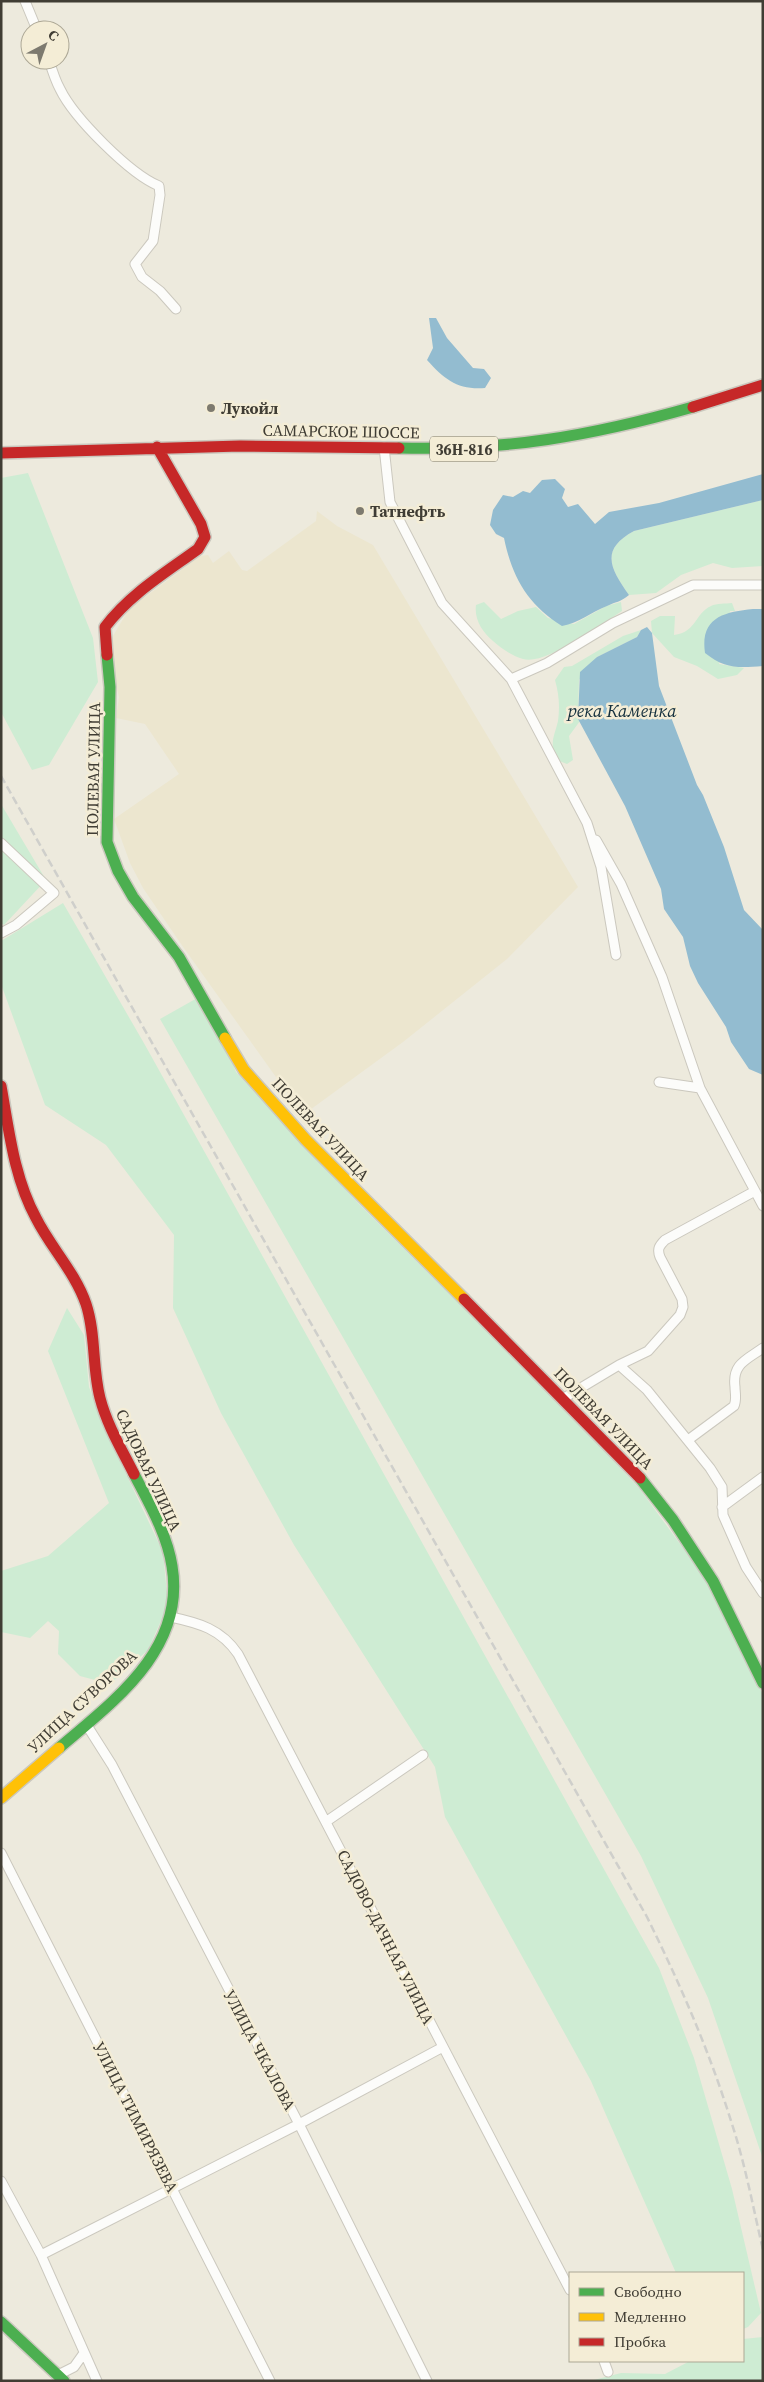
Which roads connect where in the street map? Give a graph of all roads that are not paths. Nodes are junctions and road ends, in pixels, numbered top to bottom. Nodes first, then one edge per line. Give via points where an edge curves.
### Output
1 (24, 1) edge
2 (33, 20) edge
3 (53, 70) edge
4 (176, 309) dead end
5 (763, 385) edge
6 (157, 447) junction
7 (384, 447) junction
8 (1, 453) edge
9 (763, 585) edge
10 (511, 679) junction
11 (587, 823) junction
12 (1, 843) edge
13 (1, 932) edge
14 (616, 955) dead end
15 (659, 1082) dead end
16 (1, 1086) edge
17 (700, 1088) junction
18 (12, 1141) junction
19 (1, 1148) edge
20 (755, 1191) junction
21 (763, 1206) edge
22 (763, 1348) edge
23 (619, 1365) junction
24 (564, 1398) junction
25 (688, 1440) junction
26 (763, 1477) edge
27 (722, 1507) junction
28 (763, 1594) edge
29 (171, 1617) junction
30 (763, 1683) edge
31 (86, 1724) junction
32 (423, 1755) dead end
33 (1, 1798) edge
34 (326, 1821) junction
35 (1, 1853) edge
36 (443, 2047) junction
37 (299, 2124) junction
38 (1, 2181) edge
39 (172, 2188) junction
40 (41, 2255) junction
41 (569, 2288) edge
42 (1, 2322) edge
43 (84, 2352) junction
44 (604, 2362) edge
45 (608, 2372) dead end
46 (61, 2378) edge
47 (97, 2381) edge
48 (270, 2381) edge
49 (427, 2381) edge

1 - 2 street
3 - 4 street via 60,90 78,116 121,160 150,183 159,186 153,241 135,264 142,277
5 - 7 main road, САМАРСКОЕ ШОССЕ / 36Н-816 via 631,425 518,445 473,449
6 - 7 main road, САМАРСКОЕ ШОССЕ / 36Н-816
6 - 8 main road, САМАРСКОЕ ШОССЕ / 36Н-816
6 - 24 main road, ПОЛЕВАЯ УЛИЦА via 201,524 204,537 198,549 130,598 105,627 110,687 108,842 118,871 133,897 179,957 244,1070 306,1140
7 - 10 street via 390,502 442,603
9 - 10 street via 693,585 613,623 547,663
10 - 11 street
11 - 14 street via 601,867
11 - 17 street via 621,884 662,977
12 - 13 street via 54,893 16,925
15 - 17 street
16 - 18 main road, САДОВАЯ УЛИЦА
17 - 20 street
18 - 19 street
18 - 29 main road, САДОВАЯ УЛИЦА via 24,1191 35,1216 85,1301 103,1408 166,1544 172,1566
20 - 21 street
20 - 23 street via 660,1245 660,1257 682,1298 683,1307 680,1315 648,1351
22 - 25 street via 734,1372 734,1406
23 - 24 street
23 - 25 street via 647,1390
24 - 30 main road, ПОЛЕВАЯ УЛИЦА via 633,1469 673,1520 713,1581
25 - 27 street via 722,1487
26 - 27 street
27 - 28 street via 743,1560
29 - 31 main road, УЛИЦА СУВОРОВА via 146,1666
29 - 34 street, САДОВО-ДАЧНАЯ УЛИЦА via 209,1627 233,1646
31 - 33 main road, УЛИЦА СУВОРОВА
31 - 37 street, УЛИЦА ЧКАЛОВА via 112,1765
32 - 34 street
34 - 36 street, САДОВО-ДАЧНАЯ УЛИЦА
35 - 39 street, УЛИЦА ТИМИРЯЗЕВА
36 - 37 street
36 - 41 street, САДОВО-ДАЧНАЯ УЛИЦА
37 - 39 street
37 - 49 street, УЛИЦА ЧКАЛОВА
38 - 40 street
39 - 40 street
39 - 48 street, УЛИЦА ТИМИРЯЗЕВА
40 - 43 street
42 - 46 main road
43 - 46 street
43 - 47 street
44 - 45 street

